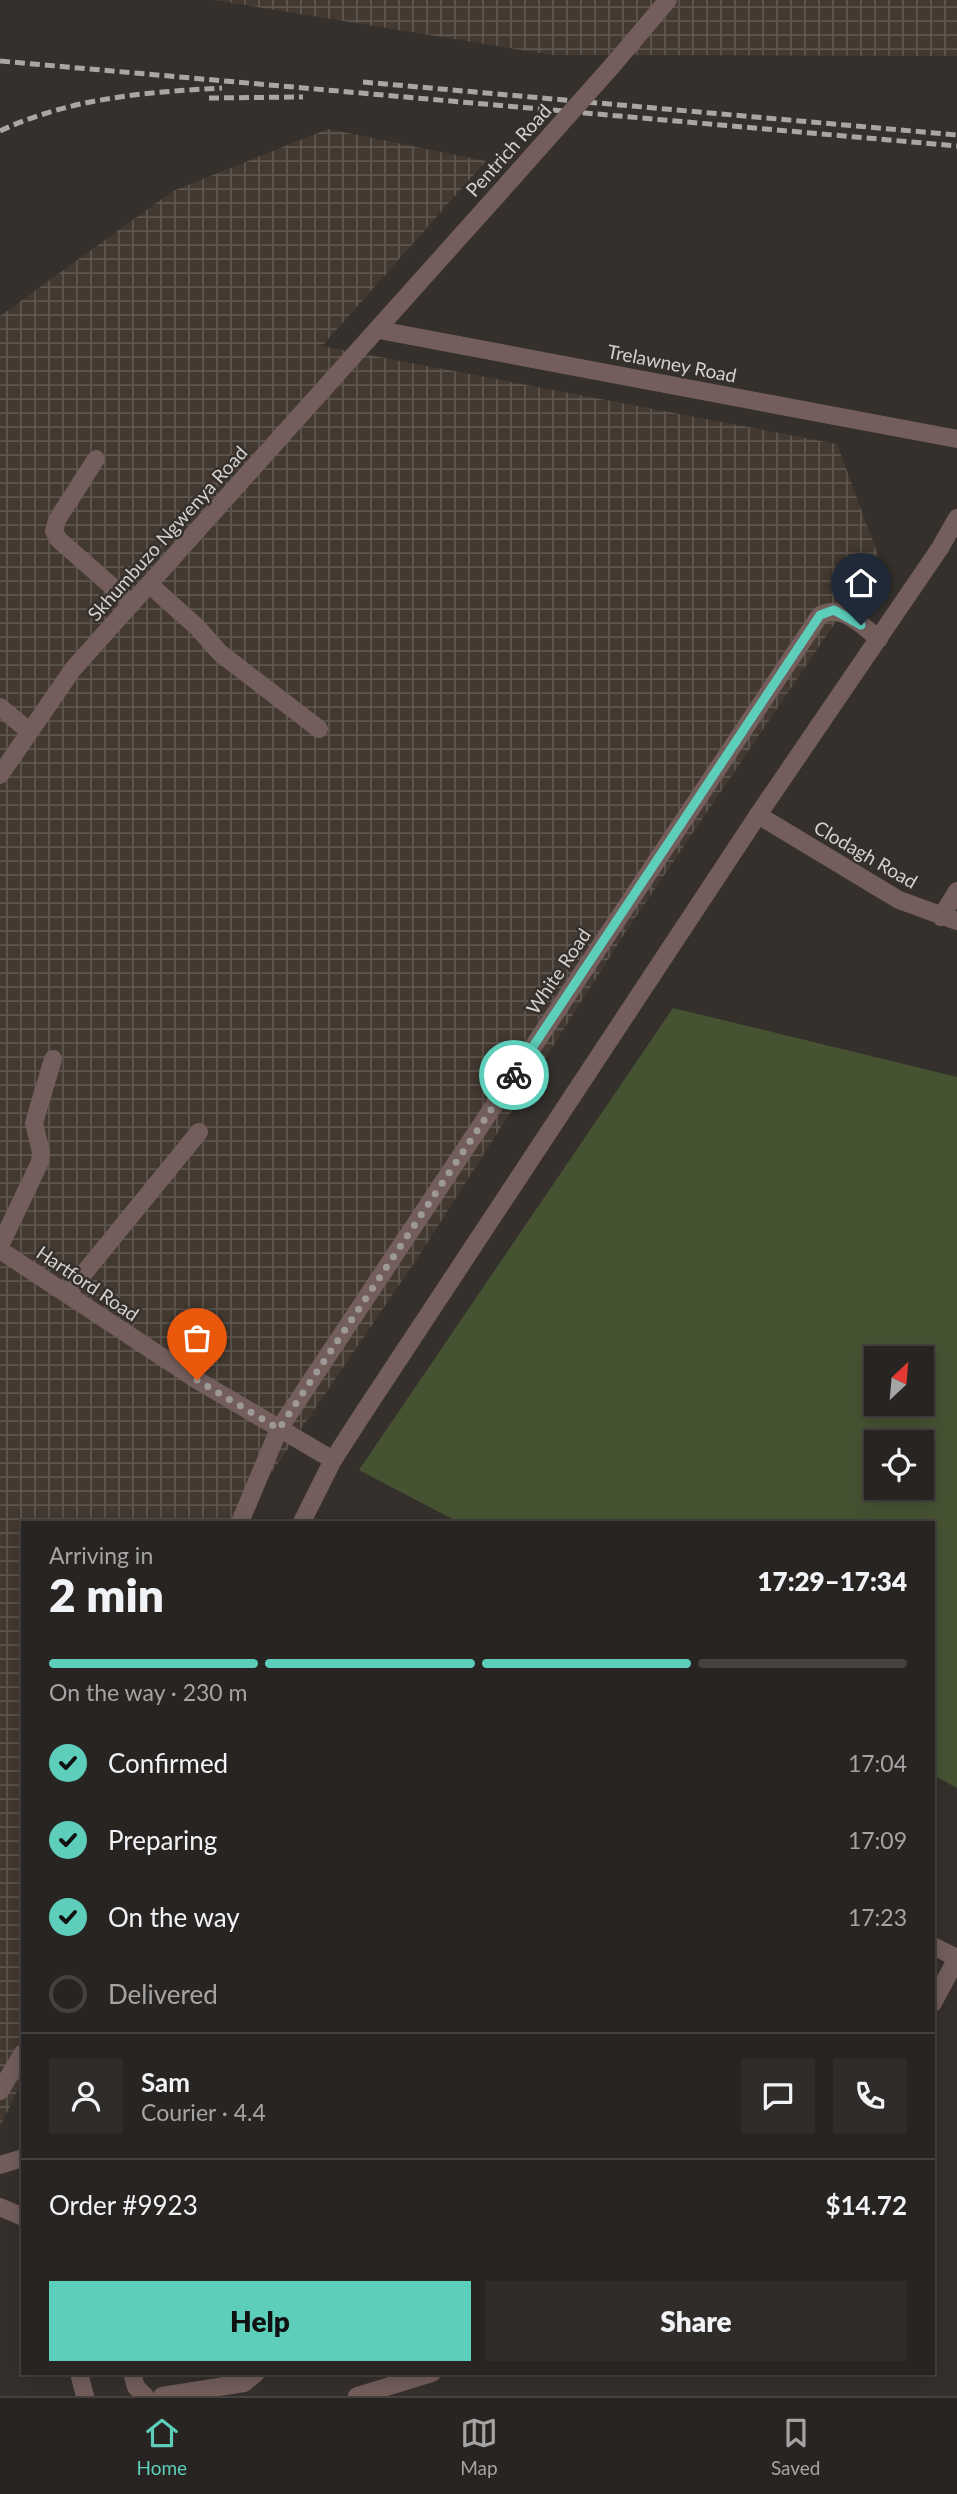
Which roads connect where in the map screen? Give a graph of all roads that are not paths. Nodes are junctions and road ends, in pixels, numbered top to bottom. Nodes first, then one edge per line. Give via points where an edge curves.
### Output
1 (668, 0) edge
2 (379, 330) junction
3 (957, 439) edge
4 (96, 458) dead end
5 (957, 518) edge
6 (149, 584) junction
7 (132, 604) junction
8 (879, 639) junction
9 (0, 707) edge
10 (319, 729) dead end
11 (29, 731) junction
12 (0, 775) edge
13 (758, 815) junction
14 (957, 891) edge
15 (949, 919) edge
16 (53, 1059) dead end
17 (198, 1132) dead end
18 (0, 1248) edge
19 (67, 1294) junction
20 (279, 1429) junction
21 (333, 1460) junction
22 (240, 1521) edge
23 (302, 1521) edge
24 (935, 1947) edge
25 (957, 1958) edge
26 (935, 1999) edge
27 (21, 2056) edge
28 (0, 2091) edge
29 (21, 2159) edge
30 (0, 2165) edge
31 (0, 2207) edge
32 (21, 2216) edge
33 (80, 2375) edge
34 (133, 2375) edge
35 (254, 2375) edge
36 (423, 2375) edge
37 (85, 2396) edge
38 (145, 2396) edge
39 (162, 2396) edge
40 (357, 2396) edge

1 - 2 street, Pentrich Road, bridge
2 - 3 street, Trelawney Road
2 - 6 street, Skhumbuzo Ngwenya Road
4 - 7 street via 54,531
5 - 8 street
6 - 7 street, Skhumbuzo Ngwenya Road
6 - 10 street via 220,653
7 - 11 street, Skhumbuzo Ngwenya Road via 73,669
8 - 13 street
8 - 20 street, White Road via 843,612 820,615
9 - 11 street
11 - 12 street, Skhumbuzo Ngwenya Road
13 - 15 street, Clodagh Road via 899,900
13 - 21 street
14 - 15 street
16 - 18 street via 34,1123 40,1162
17 - 19 street
18 - 19 street, Hartford Road
19 - 20 street, Hartford Road
20 - 21 street, Hartford Road
20 - 22 street, White Road
21 - 23 street
24 - 25 street
25 - 26 street
27 - 28 street
29 - 30 street
31 - 32 street
33 - 37 street
34 - 38 street
35 - 39 street via 244,2383
36 - 40 street

